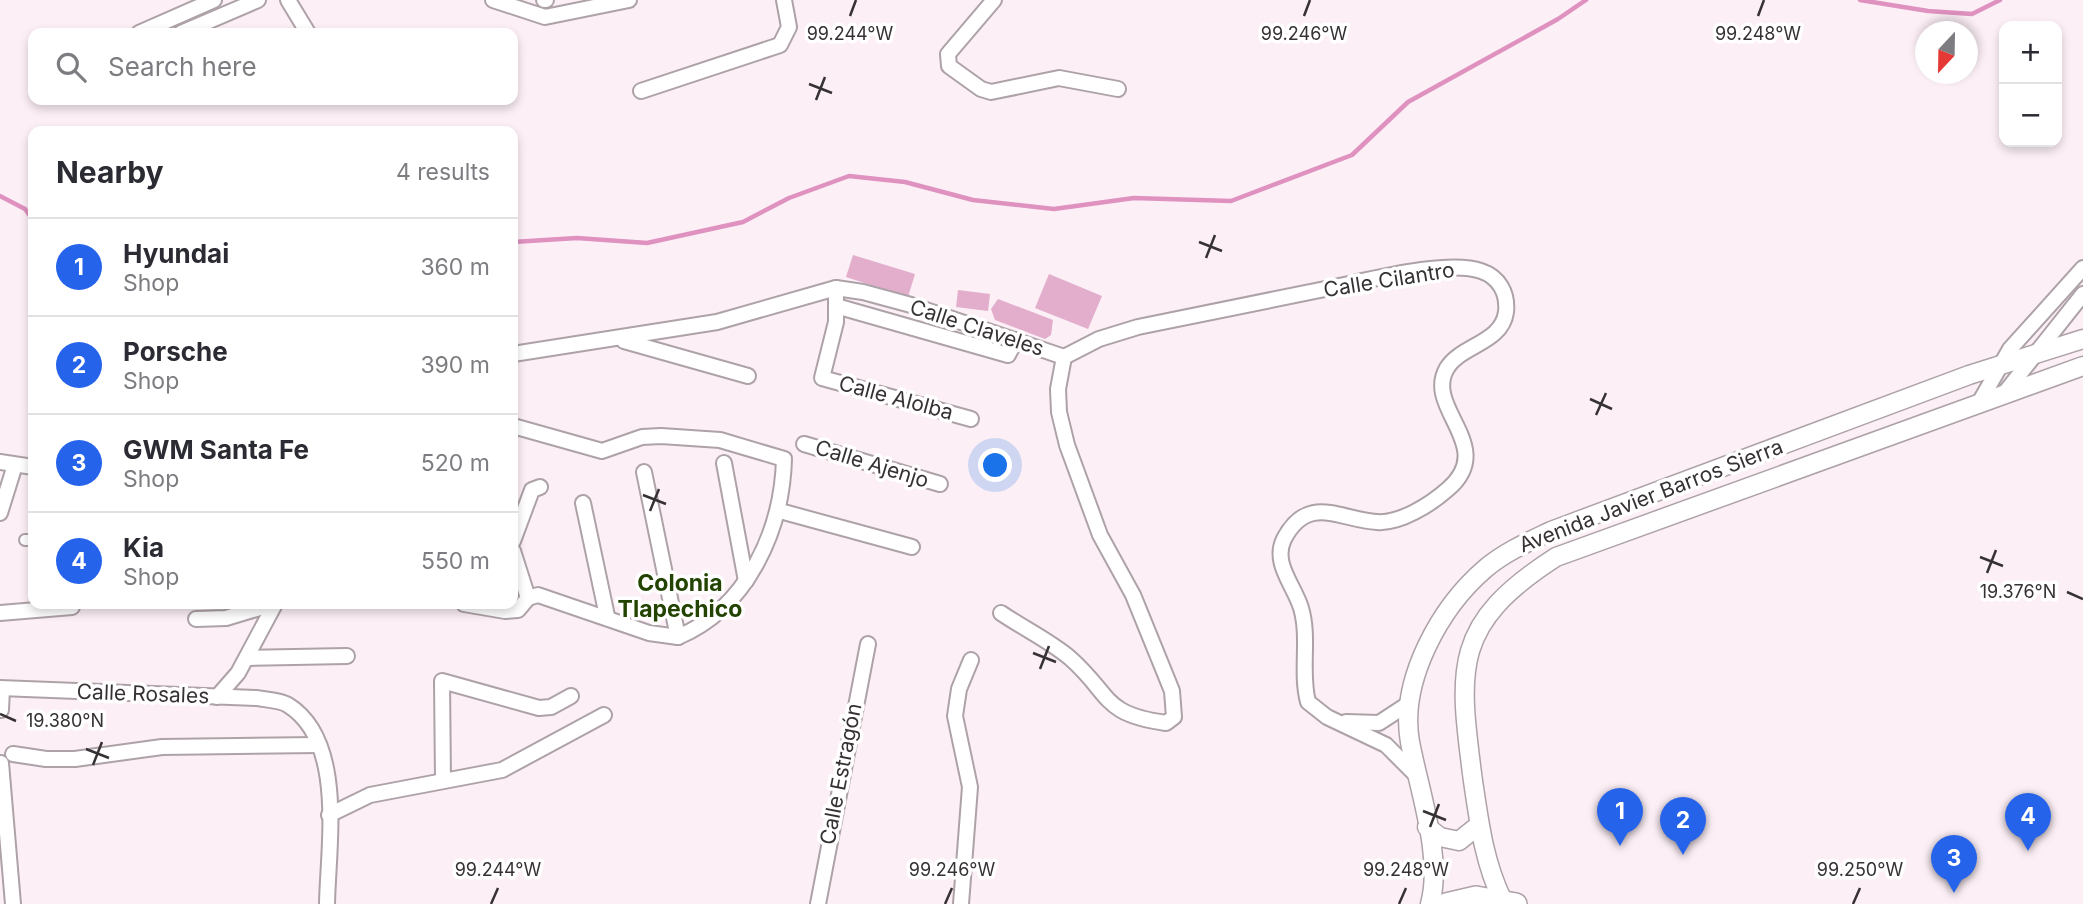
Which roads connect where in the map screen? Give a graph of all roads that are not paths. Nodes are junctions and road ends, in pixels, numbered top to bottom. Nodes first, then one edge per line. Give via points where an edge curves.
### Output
1 (258, 0) edge
2 (288, 0) edge
3 (493, 0) edge
4 (629, 0) edge
5 (784, 0) edge
6 (994, 0) edge
7 (213, 1) edge
8 (239, 4) edge
9 (588, 4) edge
10 (218, 19) junction
11 (151, 28) edge
12 (194, 28) edge
13 (305, 28) edge
14 (1118, 89) dead end
15 (642, 91) dead end
16 (2083, 268) edge
17 (836, 288) junction
18 (2083, 294) edge
19 (836, 306) junction
20 (619, 339) junction
21 (1016, 340) junction
22 (2083, 340) edge
23 (518, 353) edge
24 (2032, 356) junction
25 (1064, 357) junction
26 (2000, 365) junction
27 (2083, 366) edge
28 (748, 376) dead end
29 (2003, 395) junction
30 (1979, 403) junction
31 (971, 419) dead end
32 (518, 427) edge
33 (804, 444) dead end
34 (0, 462) edge
35 (724, 463) dead end
36 (15, 465) junction
37 (28, 466) edge
38 (644, 472) dead end
39 (940, 484) dead end
40 (540, 488) dead end
41 (583, 503) dead end
42 (780, 511) junction
43 (0, 513) edge
44 (518, 528) edge
45 (912, 547) dead end
46 (518, 567) edge
47 (746, 581) junction
48 (528, 598) junction
49 (48, 609) edge
50 (257, 609) edge
51 (271, 609) edge
52 (493, 609) edge
53 (0, 613) edge
54 (1001, 613) dead end
55 (607, 616) junction
56 (196, 619) dead end
57 (678, 637) junction
58 (868, 644) dead end
59 (346, 656) dead end
60 (247, 657) junction
61 (971, 660) dead end
62 (1, 689) edge
63 (571, 696) dead end
64 (217, 697) junction
65 (1408, 704) junction
66 (1, 710) edge
67 (604, 715) dead end
68 (1341, 722) junction
69 (318, 744) junction
70 (13, 754) dead end
71 (1, 763) edge
72 (1417, 776) junction
73 (443, 780) junction
74 (329, 816) junction
75 (1479, 825) junction
76 (1427, 827) junction
77 (1509, 902) edge
78 (13, 904) edge
79 (327, 904) edge
80 (818, 904) edge
81 (961, 904) edge
82 (1430, 904) edge
83 (1446, 904) edge

1 - 8 street
2 - 13 street
3 - 9 street via 545,18
4 - 9 street
5 - 15 street via 789,27 780,45
6 - 14 street via 948,54 949,66 981,89 991,92 1059,78
7 - 10 street
7 - 11 street
8 - 10 street
10 - 12 street
16 - 26 street
17 - 19 street
17 - 20 street, Calle Claveles via 750,315
17 - 21 street, Calle Claveles via 863,292
18 - 24 street
19 - 21 street via 1008,355
19 - 31 street, Calle Alolba via 822,378
20 - 23 street, Calle Claveles
20 - 28 street
21 - 25 street, Calle Claveles
22 - 24 street, Avenida Javier Barros Sierra
24 - 26 street, Avenida Javier Barros Sierra
24 - 29 street
25 - 54 street, Calle Claveles via 1058,389 1067,446 1100,535 1133,595 1172,691 1174,717 1166,723 1125,714 1069,657
25 - 68 street, Calle Cilantro via 1099,339 1138,327 1392,275 1467,267 1496,279 1506,302 1502,325 1456,358 1442,381 1466,453 1457,479 1431,501 1395,520 1378,523 1314,512 1300,518 1283,541 1283,568 1301,609 1308,702
26 - 30 street
26 - 65 street, Avenida Javier Barros Sierra via 1550,531 1516,548 1485,569 1458,598 1437,629
27 - 29 street, Avenida Javier Barros Sierra
29 - 30 street, Avenida Javier Barros Sierra
30 - 75 street, Avenida Javier Barros Sierra via 1556,557 1517,582 1493,606 1477,633 1463,681
32 - 42 street via 602,451 642,437 661,436 720,440 784,459
33 - 39 street, Calle Ajenjo
34 - 36 street
35 - 47 street
36 - 37 street
36 - 43 street
38 - 57 street
40 - 44 street via 533,490
41 - 55 street
42 - 45 street
42 - 47 street
46 - 48 street
47 - 57 street via 710,620
48 - 52 street via 518,610
48 - 55 street via 538,595
49 - 53 street
50 - 56 street via 226,618
51 - 60 street
55 - 57 street via 649,633
58 - 80 street, Calle Estragón
59 - 60 street
60 - 64 street
61 - 81 street via 959,689 955,716 970,787
62 - 64 street, Calle Rosales
62 - 66 street
63 - 73 street via 539,708 442,681
64 - 69 street, Calle Rosales via 285,703 299,713
65 - 68 street, Calle Cilantro via 1379,723
65 - 72 street, Avenida Javier Barros Sierra
67 - 73 street via 502,770
68 - 72 street, Calle Cilantro via 1385,745
69 - 70 street via 162,747 75,759
69 - 74 street via 330,779
71 - 78 street
72 - 76 street, Avenida Javier Barros Sierra
73 - 74 street via 370,795
74 - 79 street
75 - 76 street via 1459,841 1440,837
75 - 77 street, Avenida Javier Barros Sierra via 1490,872
76 - 82 street, Avenida Javier Barros Sierra via 1435,876
77 - 83 main road via 1476,897

